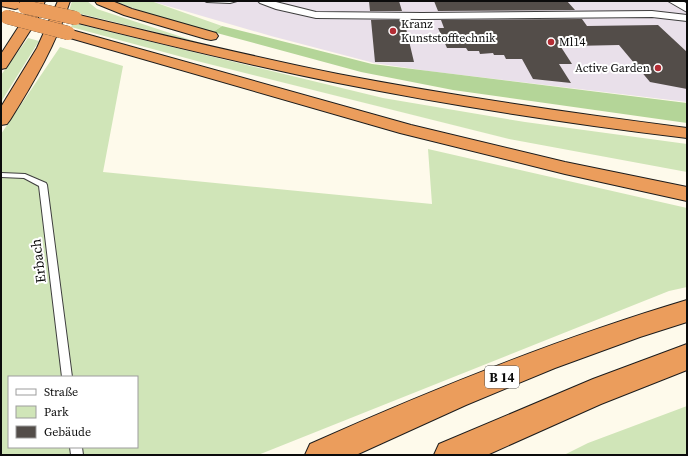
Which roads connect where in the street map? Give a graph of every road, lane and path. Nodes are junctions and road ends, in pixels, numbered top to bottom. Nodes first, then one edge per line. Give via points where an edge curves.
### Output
1 (39, 1) edge
2 (64, 1) edge
3 (101, 1) edge
4 (207, 1) edge
5 (235, 1) edge
6 (263, 1) edge
7 (666, 1) edge
8 (673, 1) edge
9 (1, 2) edge
10 (687, 8) edge
11 (652, 14) junction
12 (4, 17) edge
13 (687, 18) edge
14 (16, 44) junction
15 (1, 52) edge
16 (1, 65) edge
17 (367, 84) junction
18 (1, 120) edge
19 (687, 133) edge
20 (3, 175) edge
21 (687, 194) edge
22 (687, 311) edge
23 (687, 358) edge
24 (67, 376) edge
25 (321, 455) edge
26 (450, 455) edge

1 - 14 highway
2 - 18 highway via 41,57
3 - 17 highway via 152,20 342,71
4 - 5 lane
6 - 11 street via 316,15 421,12
7 - 11 street via 668,4 662,10
8 - 10 street
9 - 17 highway, bridge
11 - 13 street
12 - 21 highway, bridge via 406,129
14 - 15 highway
14 - 16 highway
17 - 19 highway via 579,119
20 - 24 lane, Erbach via 25,176 43,185
22 - 25 highway, B 14 via 610,336 501,377
23 - 26 highway via 586,396

